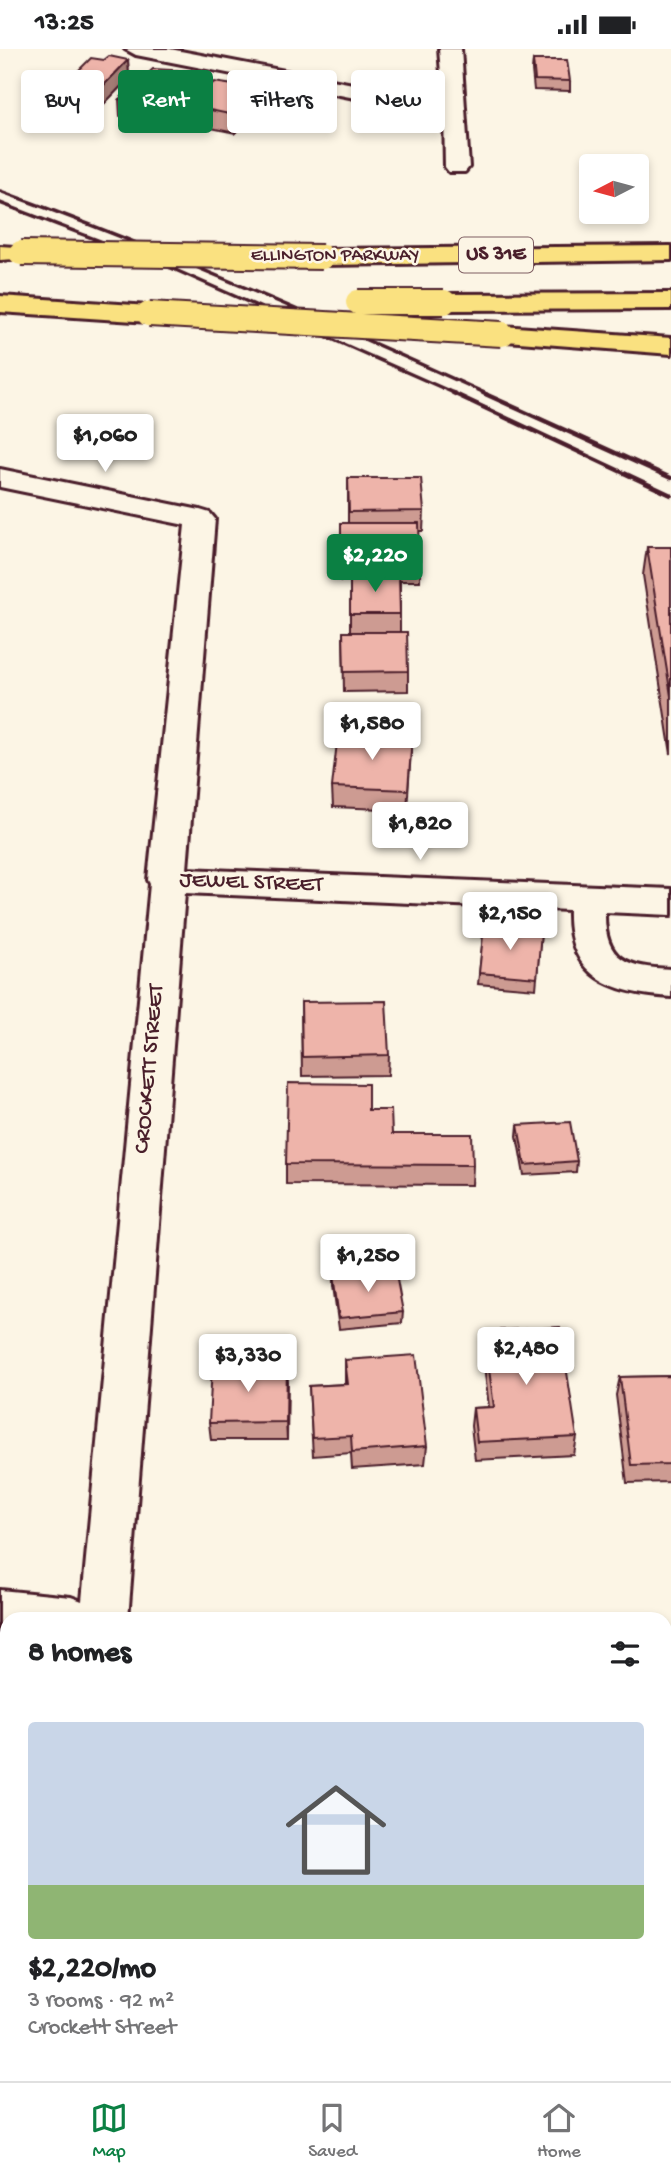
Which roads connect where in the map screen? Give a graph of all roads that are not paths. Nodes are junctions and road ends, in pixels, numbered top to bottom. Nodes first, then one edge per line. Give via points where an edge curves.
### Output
1 (136, 49) edge
2 (450, 49) edge
3 (186, 53) edge
4 (455, 104) junction
5 (457, 167) dead end
6 (10, 253) edge
7 (671, 253) edge
8 (671, 301) edge
9 (0, 304) edge
10 (671, 346) edge
11 (0, 478) edge
12 (166, 880) junction
13 (587, 898) junction
14 (671, 902) edge
15 (671, 983) edge
16 (105, 1612) edge

1 - 3 street
2 - 4 street
3 - 4 street via 421,104
4 - 5 street
6 - 7 highway, ELLINGTON PARKWAY / US 31E, bridge via 321,257
8 - 9 highway, US 31E, bridge
9 - 10 highway, bridge
11 - 12 street, CROCKETT STREET via 200,519
12 - 13 street, JEWEL STREET
12 - 16 street, CROCKETT STREET
13 - 14 street, JEWEL STREET
13 - 15 street via 588,941 604,966 630,981

